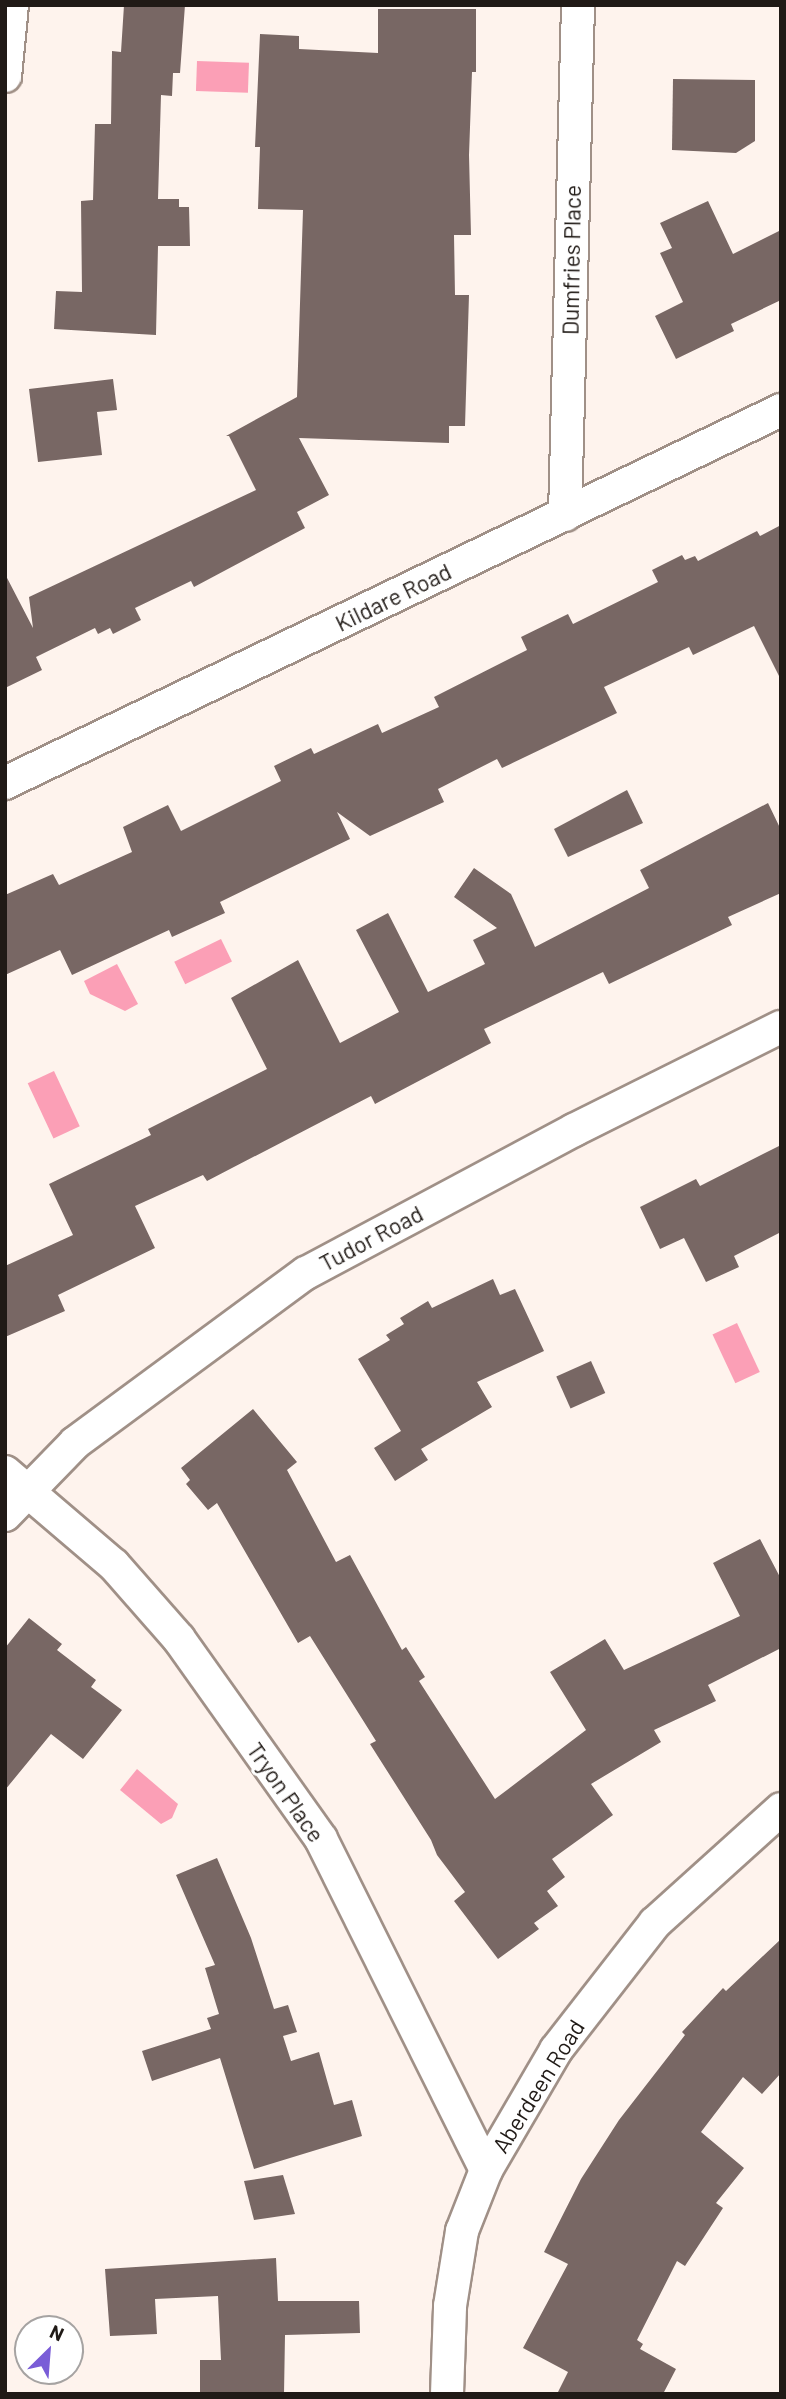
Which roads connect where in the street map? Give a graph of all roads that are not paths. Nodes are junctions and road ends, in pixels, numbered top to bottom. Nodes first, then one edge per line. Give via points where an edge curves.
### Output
1 (12, 5) edge
2 (578, 5) edge
3 (5, 76) edge
4 (781, 410) edge
5 (565, 515) junction
6 (5, 783) edge
7 (781, 1027) edge
8 (17, 1483) edge
9 (5, 1515) edge
10 (781, 1809) edge
11 (486, 2170) junction
12 (447, 2394) edge

1 - 3 street
2 - 5 street, Dumfries Place
4 - 5 street, Kildare Road
5 - 6 street, Kildare Road
7 - 8 street, Tudor Road via 574,1130 306,1273
8 - 9 street, Tudor Road
8 - 11 street, Tryon Place via 114,1565 179,1639 321,1839
10 - 11 street, Aberdeen Road via 654,1923 556,2050
11 - 12 street, Aberdeen Road via 462,2231 450,2306

